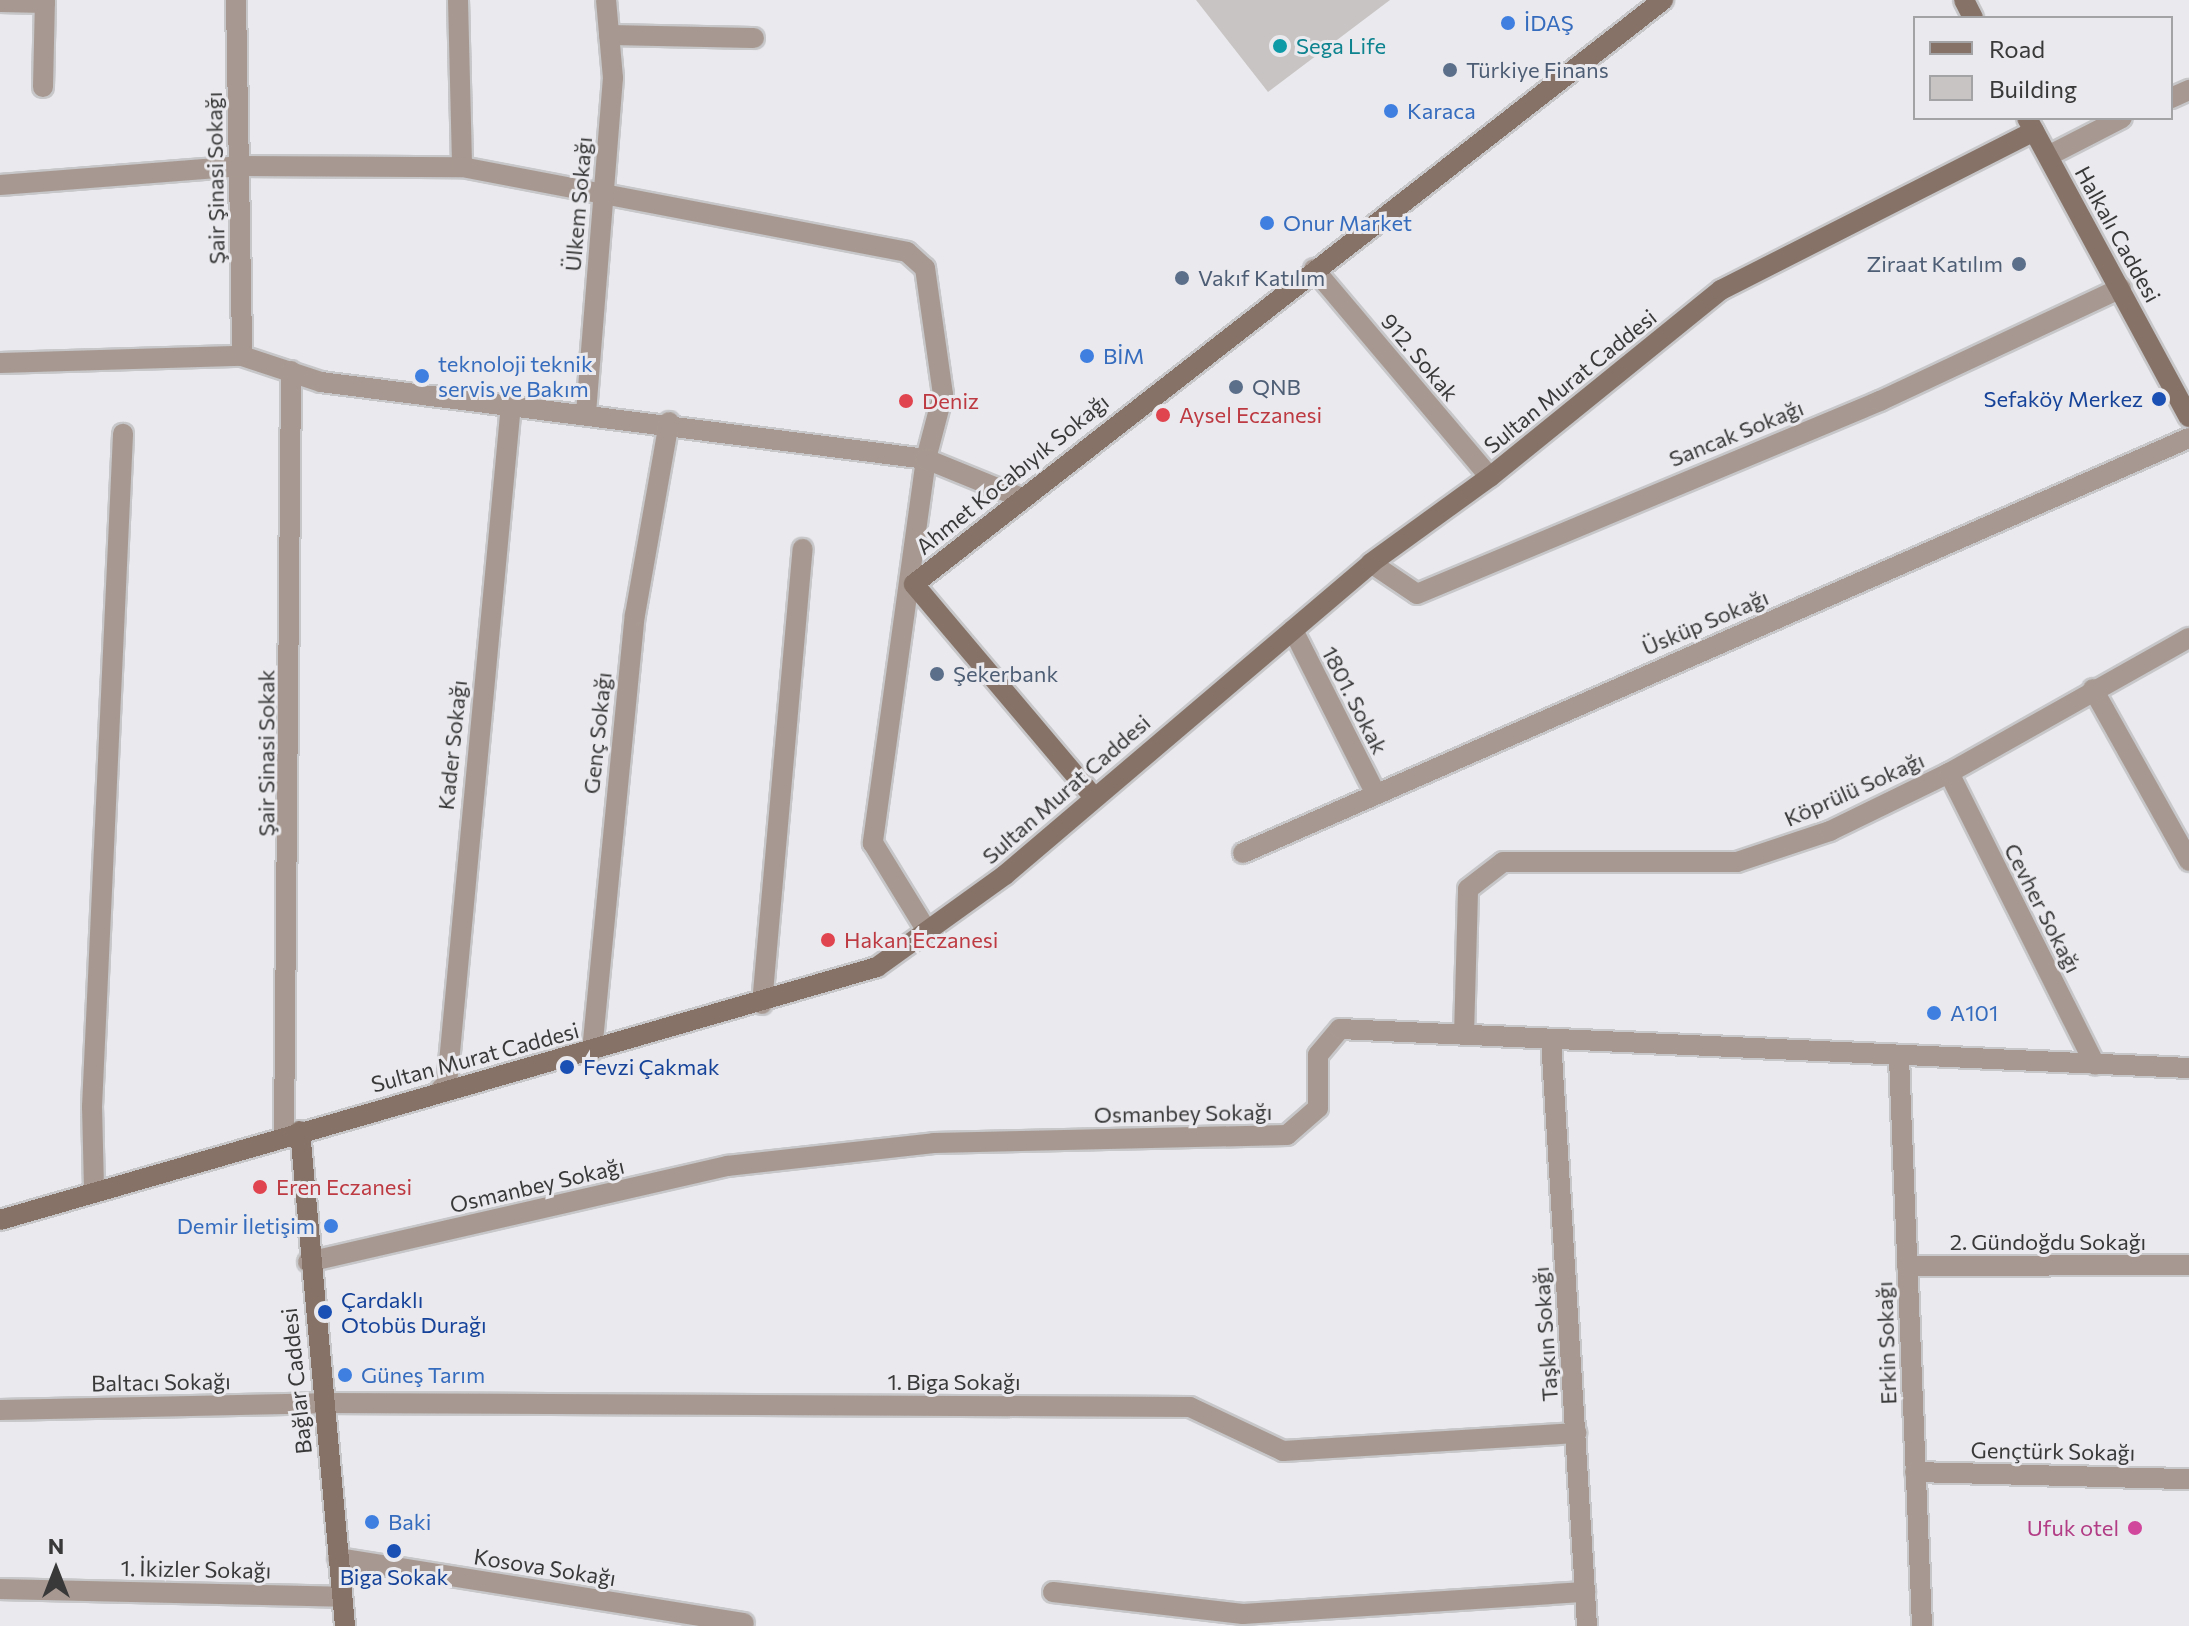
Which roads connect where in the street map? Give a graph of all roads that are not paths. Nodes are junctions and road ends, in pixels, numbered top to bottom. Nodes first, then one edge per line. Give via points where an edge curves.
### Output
1 (236, 0) edge
2 (458, 0) edge
3 (606, 0) edge
4 (1663, 0) edge
5 (0, 2) edge
6 (45, 2) edge
7 (609, 35) junction
8 (754, 38) dead end
9 (43, 87) dead end
10 (2118, 120) edge
11 (2030, 125) edge
12 (2048, 156) junction
13 (239, 166) junction
14 (462, 167) junction
15 (0, 185) edge
16 (603, 198) junction
17 (1314, 269) junction
18 (2121, 288) junction
19 (242, 356) junction
20 (0, 363) edge
21 (291, 371) junction
22 (511, 404) junction
23 (586, 413) junction
24 (2189, 417) edge
25 (669, 422) junction
26 (123, 434) dead end
27 (2189, 438) edge
28 (926, 459) junction
29 (1490, 477) junction
30 (1019, 497) junction
31 (803, 549) dead end
32 (1371, 563) junction
33 (914, 584) junction
34 (1293, 630) junction
35 (2189, 638) edge
36 (2093, 689) junction
37 (1949, 773) junction
38 (1375, 792) junction
39 (1092, 795) junction
40 (1243, 853) dead end
41 (2189, 861) edge
42 (927, 931) junction
43 (762, 1004) junction
44 (1464, 1035) junction
45 (1551, 1039) junction
46 (592, 1051) junction
47 (1899, 1058) junction
48 (2095, 1064) junction
49 (2189, 1068) edge
50 (441, 1089) junction
51 (292, 1133) junction
52 (94, 1188) junction
53 (0, 1220) edge
54 (308, 1262) junction
55 (2189, 1265) edge
56 (1907, 1266) junction
57 (322, 1403) junction
58 (0, 1410) edge
59 (1576, 1433) junction
60 (1915, 1472) junction
61 (2189, 1479) edge
62 (338, 1558) junction
63 (0, 1589) edge
64 (1053, 1592) dead end
65 (1585, 1592) junction
66 (342, 1597) junction
67 (744, 1623) dead end
68 (345, 1626) edge
69 (1587, 1626) edge
70 (1922, 1626) edge

1 - 13 street, Şair Şinasi Sokağı
2 - 14 street
3 - 7 street, Ülkem Sokağı
4 - 17 street, Ahmet Kocabıyık Sokağı
5 - 6 street
6 - 9 street
7 - 8 street
7 - 16 street, Ülkem Sokağı via 613,78
10 - 12 street
11 - 12 street, Halkalı Caddesi
11 - 29 street, Sultan Murat Caddesi via 1721,290
12 - 18 street, Halkalı Caddesi
13 - 14 street
13 - 15 street
13 - 19 street, Şair Şinasi Sokağı
14 - 16 street
16 - 23 street, Ülkem Sokağı
16 - 28 street via 907,252 925,268 943,394
17 - 29 street, 912. Sokak
17 - 30 street, Ahmet Kocabıyık Sokağı
18 - 24 street, Halkalı Caddesi
18 - 32 street, Sancak Sokağı via 1880,401 1417,594
19 - 20 street
19 - 21 street
21 - 22 street via 321,382
21 - 51 street, Şair Sinasi Sokak
22 - 23 street
22 - 50 street, Kader Sokağı via 447,1084
23 - 25 street
25 - 28 street
25 - 46 street, Genç Sokağı via 635,615
26 - 52 street via 107,714
27 - 38 street, Üsküp Sokağı
28 - 30 street
28 - 33 street
29 - 32 street, Sultan Murat Caddesi
30 - 33 street, Ahmet Kocabıyık Sokağı
31 - 43 street
32 - 34 street, Sultan Murat Caddesi
33 - 39 street, Ahmet Kocabıyık Sokağı
33 - 42 street via 873,843
34 - 38 street, 1801. Sokak
34 - 39 street, Sultan Murat Caddesi
35 - 36 street, Köprülü Sokağı
36 - 37 street, Köprülü Sokağı
36 - 41 street
37 - 44 street, Köprülü Sokağı via 1830,831 1737,862 1503,862 1468,889
37 - 48 street, Cevher Sokağı
38 - 40 street, Üsküp Sokağı
39 - 42 street, Sultan Murat Caddesi via 1005,875
42 - 43 street, Sultan Murat Caddesi via 877,967
43 - 46 street, Sultan Murat Caddesi
44 - 45 street, Osmanbey Sokağı
44 - 54 street, Osmanbey Sokağı via 1340,1029 1318,1055 1318,1108 1287,1135 934,1143 727,1166
45 - 47 street, Osmanbey Sokağı
45 - 59 street, Taşkın Sokağı
46 - 50 street, Sultan Murat Caddesi
47 - 48 street, Osmanbey Sokağı
47 - 56 street, Erkin Sokağı
48 - 49 street, Osmanbey Sokağı
50 - 51 street, Sultan Murat Caddesi
51 - 52 street, Sultan Murat Caddesi
51 - 54 street, Bağlar Caddesi
52 - 53 street, Sultan Murat Caddesi
54 - 57 street, Bağlar Caddesi
55 - 56 street, 2. Gündoğdu Sokağı
56 - 60 street, Erkin Sokağı
57 - 58 street, Baltacı Sokağı
57 - 59 street, 1. Biga Sokağı via 1190,1407 1283,1451
57 - 62 street, Bağlar Caddesi
59 - 65 street, Taşkın Sokağı
60 - 61 street, Gençtürk Sokağı
60 - 70 street, Erkin Sokağı
62 - 66 street, Bağlar Caddesi
62 - 67 street, Kosova Sokağı
63 - 66 street, 1. İkizler Sokağı
64 - 65 street via 1243,1614
65 - 69 street, Taşkın Sokağı
66 - 68 street, Bağlar Caddesi

